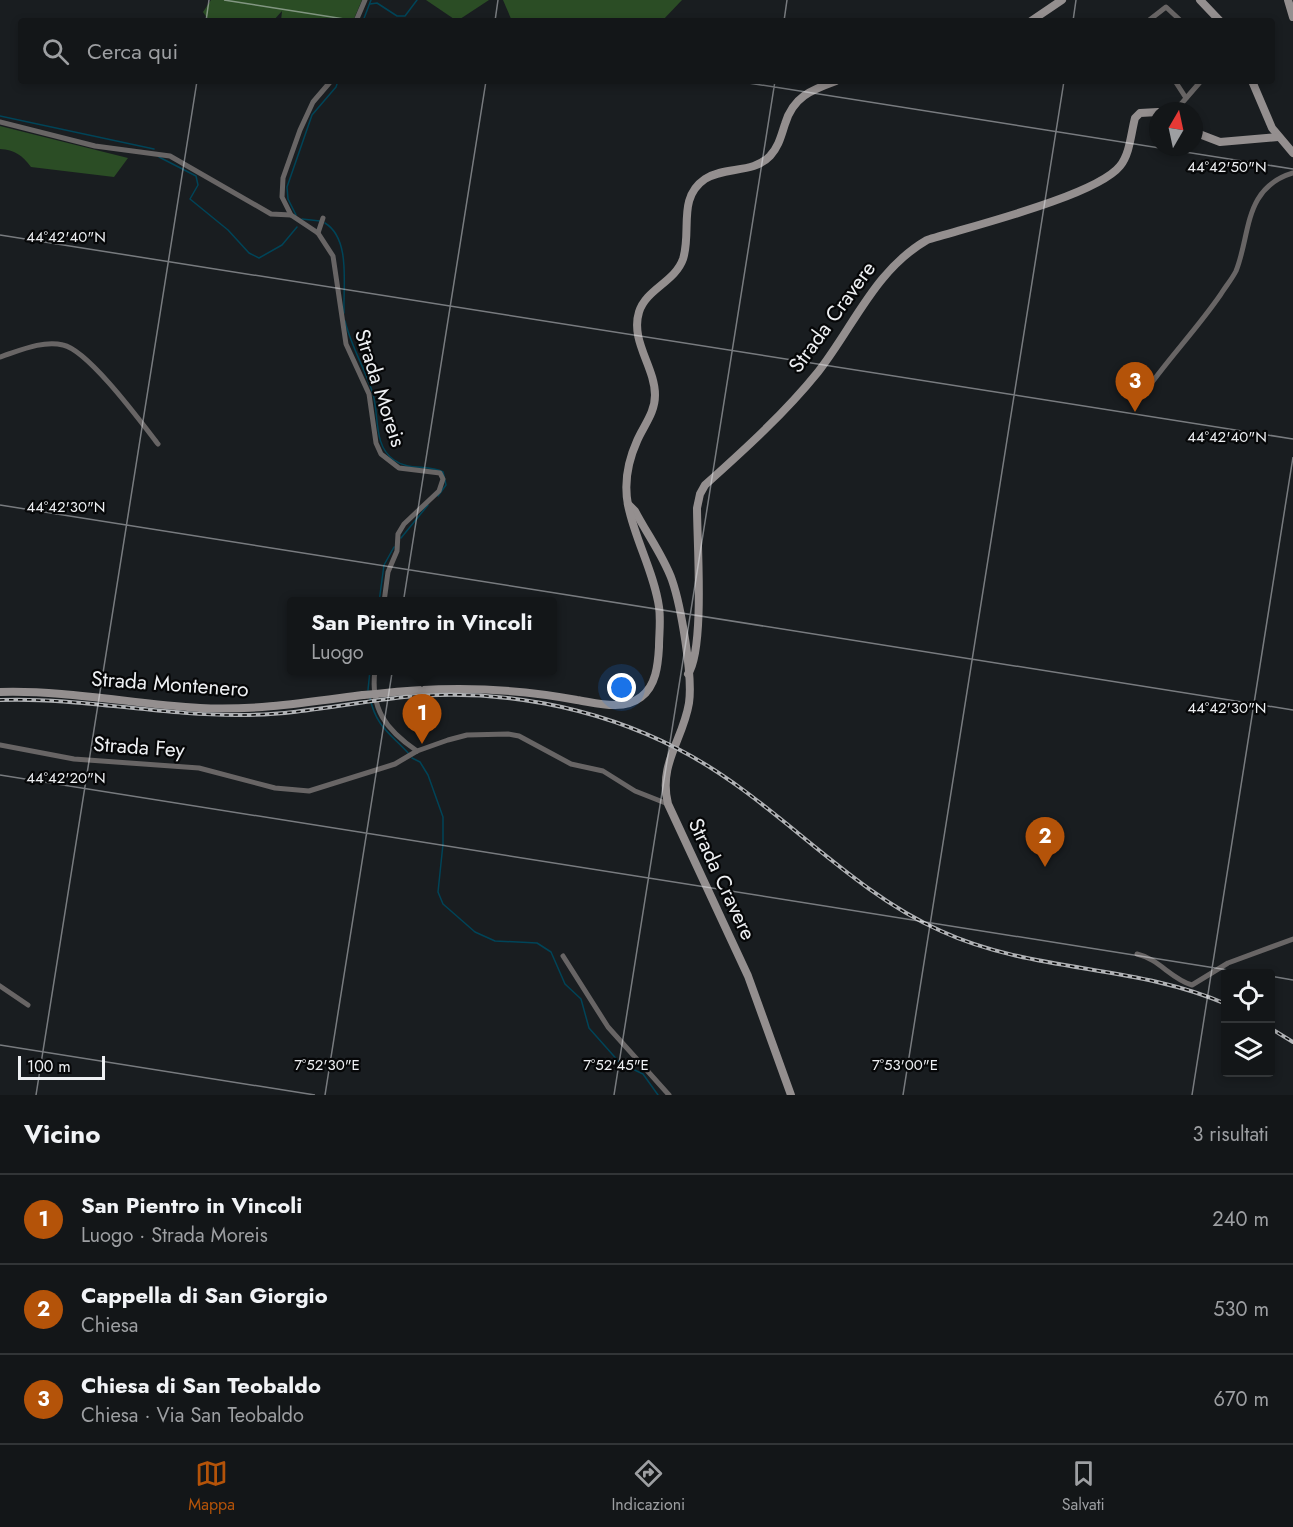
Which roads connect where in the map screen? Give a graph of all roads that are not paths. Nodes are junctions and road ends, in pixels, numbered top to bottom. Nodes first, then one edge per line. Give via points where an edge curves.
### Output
1 (365, 0) edge
2 (1062, 0) edge
3 (1200, 0) edge
4 (1288, 0) edge
5 (1293, 17) edge
6 (357, 18) edge
7 (1035, 18) edge
8 (1152, 18) edge
9 (1178, 18) edge
10 (1217, 18) edge
11 (329, 84) edge
12 (828, 84) edge
13 (1177, 84) edge
14 (1198, 84) edge
15 (1253, 84) edge
16 (1186, 98) junction
17 (1183, 102) edge
18 (1149, 112) edge
19 (0, 122) edge
20 (1203, 135) edge
21 (1278, 137) junction
22 (1293, 153) edge
23 (1293, 173) edge
24 (291, 215) junction
25 (323, 218) dead end
26 (318, 232) junction
27 (0, 357) edge
28 (1142, 396) dead end
29 (158, 444) dead end
30 (627, 503) junction
31 (385, 597) edge
32 (688, 674) junction
33 (374, 675) edge
34 (0, 692) edge
35 (0, 745) edge
36 (412, 755) junction
37 (668, 804) junction
38 (1293, 939) edge
39 (1137, 954) dead end
40 (563, 956) dead end
41 (0, 986) edge
42 (28, 1005) dead end
43 (669, 1095) edge
44 (790, 1095) edge

1 - 6 street
2 - 7 street
3 - 10 street
4 - 5 street
8 - 9 street via 1166,7
11 - 24 street via 309,111 283,178 282,197
12 - 30 street, Strada Montenero via 794,103 769,157 748,168 706,178 691,194 681,262 672,276 645,299 637,319 655,396 652,414 637,440 629,466
13 - 16 street
14 - 16 street
15 - 21 street
16 - 17 street
18 - 32 street, Strada Cravere via 1135,118 1124,161 1106,178 1077,193 927,240 910,249 883,276 818,372 770,425 705,484 697,508 698,616 693,663
19 - 24 street via 95,146 170,156 271,214
20 - 21 street via 1220,142
21 - 22 street
23 - 28 street via 1261,195 1247,221 1235,272 1207,315 1163,365
24 - 26 street
25 - 26 street
26 - 31 street, Strada Moreis via 333,256 346,344 369,394 381,454 399,468 440,473 443,479 439,491 404,524 388,572
27 - 29 street via 51,343 66,345 105,380
30 - 32 street, Strada Cravere via 672,581
30 - 34 street, Strada Montenero, bridge via 659,608 658,665 648,690 627,704 608,705 526,690 472,688 427,688 237,709
32 - 37 street, Strada Cravere via 686,718 666,768 664,790
33 - 36 street via 373,690 380,714
35 - 36 street, Strada Fey via 74,759 199,768 275,788 309,791
36 - 37 street via 467,735 519,736 571,764 603,771 635,791
37 - 44 street, Strada Cravere via 748,976
38 - 39 street via 1228,963 1192,985
40 - 43 street via 608,1027
41 - 42 street

